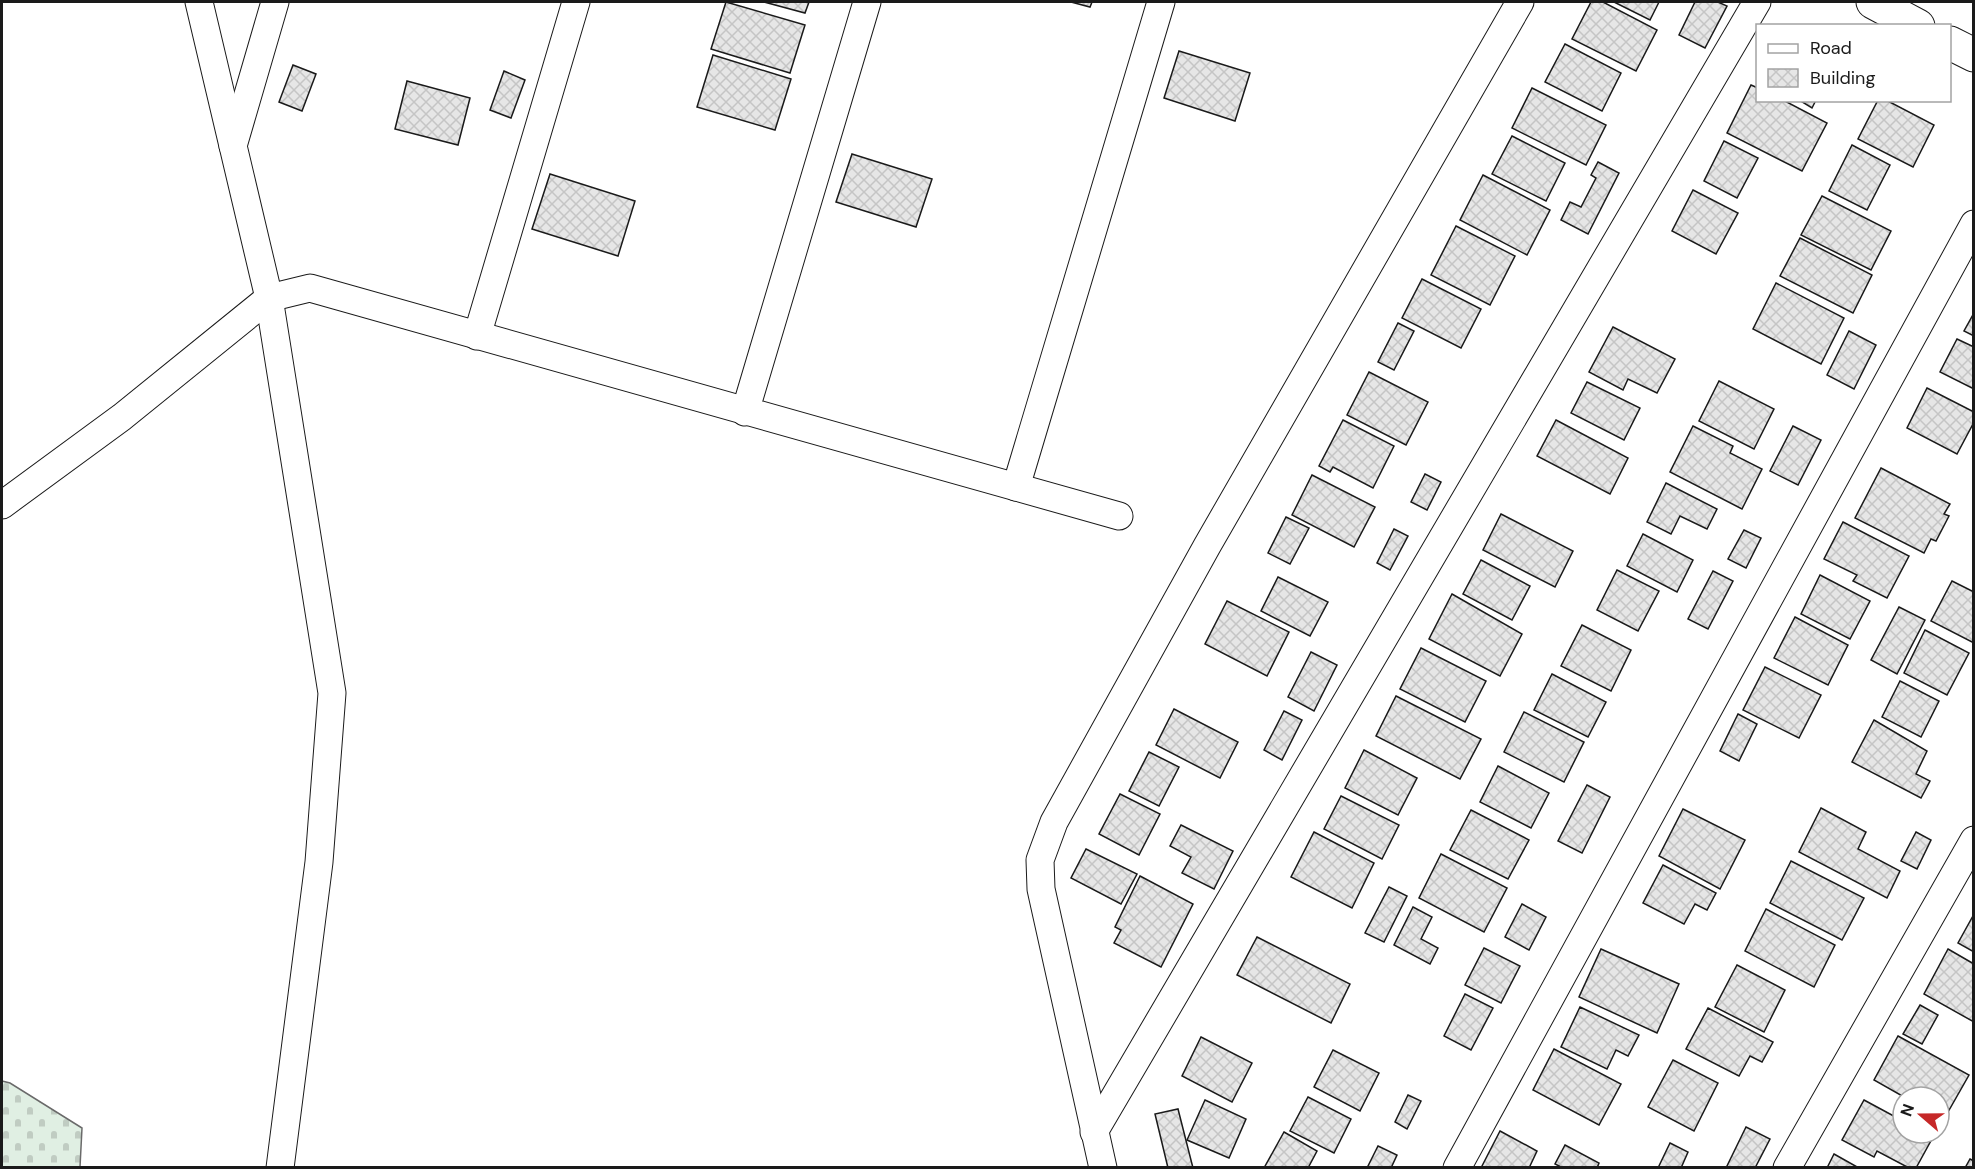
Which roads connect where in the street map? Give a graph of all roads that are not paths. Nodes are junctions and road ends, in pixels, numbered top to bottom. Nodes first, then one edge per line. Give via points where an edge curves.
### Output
1 (199, 2) edge
2 (275, 2) edge
3 (576, 2) edge
4 (867, 2) edge
5 (1161, 2) edge
6 (1520, 2) edge
7 (1756, 2) edge
8 (1873, 2) edge
9 (1914, 24) edge
10 (1951, 43) edge
11 (1974, 55) edge
12 (232, 150) junction
13 (1974, 224) edge
14 (269, 298) junction
15 (477, 336) junction
16 (746, 411) junction
17 (1016, 487) junction
18 (2, 505) edge
19 (1119, 516) dead end
20 (1974, 840) edge
21 (1094, 1132) junction
22 (280, 1167) edge
23 (1103, 1167) edge
24 (1457, 1167) edge
25 (1786, 1167) edge

1 - 12 street
2 - 12 street
3 - 15 street
4 - 16 street
5 - 17 street
6 - 21 street via 1212,536 1054,822 1040,860 1041,889
7 - 21 street
8 - 9 street
10 - 11 street
12 - 14 street
13 - 24 street
14 - 15 street via 310,288
14 - 18 street via 122,417
14 - 22 street via 332,693 319,862
15 - 16 street
16 - 17 street
17 - 19 street
20 - 25 street
21 - 23 street

